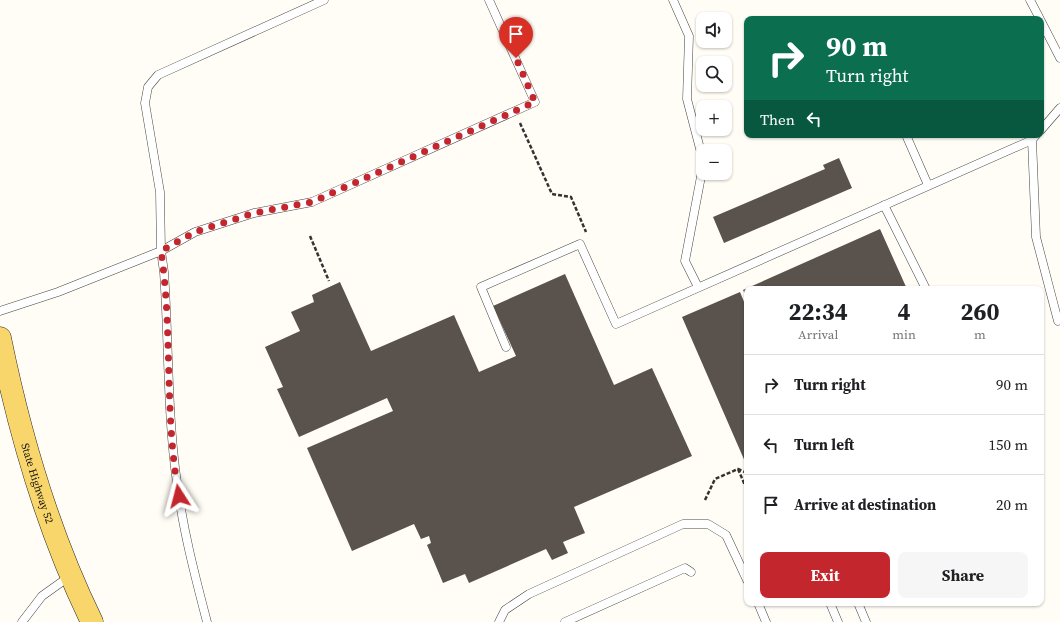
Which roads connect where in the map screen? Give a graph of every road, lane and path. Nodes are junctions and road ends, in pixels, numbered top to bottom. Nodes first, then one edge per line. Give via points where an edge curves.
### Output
1 (324, 0) edge
2 (489, 0) edge
3 (673, 0) edge
4 (1030, 0) edge
5 (1039, 16) edge
6 (1044, 26) edge
7 (1060, 58) edge
8 (1060, 108) edge
9 (514, 111) junction
10 (1044, 127) edge
11 (907, 138) edge
12 (1032, 138) edge
13 (1034, 138) edge
14 (699, 144) edge
15 (700, 180) edge
16 (928, 185) junction
17 (884, 205) junction
18 (587, 233) dead end
19 (310, 236) dead end
20 (161, 251) junction
21 (330, 281) dead end
22 (924, 286) edge
23 (698, 287) junction
24 (0, 311) edge
25 (1060, 320) edge
26 (0, 338) edge
27 (506, 347) dead end
28 (738, 469) junction
29 (744, 472) edge
30 (744, 483) edge
31 (705, 500) dead end
32 (691, 572) dead end
33 (744, 574) edge
34 (70, 576) junction
35 (759, 606) edge
36 (831, 606) edge
37 (859, 606) edge
38 (22, 622) edge
39 (92, 622) edge
40 (207, 622) edge
41 (499, 622) edge
42 (565, 622) edge
43 (766, 622) edge
44 (838, 622) edge
45 (866, 622) edge

1 - 20 lane via 158,75 148,87 145,103 160,192
2 - 9 lane via 535,102
3 - 14 lane via 688,36 687,99
4 - 5 lane
6 - 7 lane
8 - 10 lane
9 - 18 path via 552,194 571,197
9 - 20 lane via 312,202 254,213 202,230
11 - 16 lane
12 - 16 lane
13 - 25 lane via 1036,237 1058,321
15 - 23 lane via 684,262
16 - 17 lane
17 - 22 lane
17 - 23 lane
19 - 21 path
20 - 24 lane via 58,292
20 - 40 lane via 177,483 192,562
23 - 27 lane via 616,324 580,244 481,287
26 - 34 main road, State Highway 52 via 21,432
28 - 29 path
28 - 30 path
28 - 31 path via 715,479
32 - 42 lane via 685,568
33 - 41 lane via 726,535 708,524 683,524 529,594 505,610
34 - 38 lane via 42,596
34 - 39 main road, State Highway 52
35 - 43 lane
36 - 44 lane
37 - 45 lane

